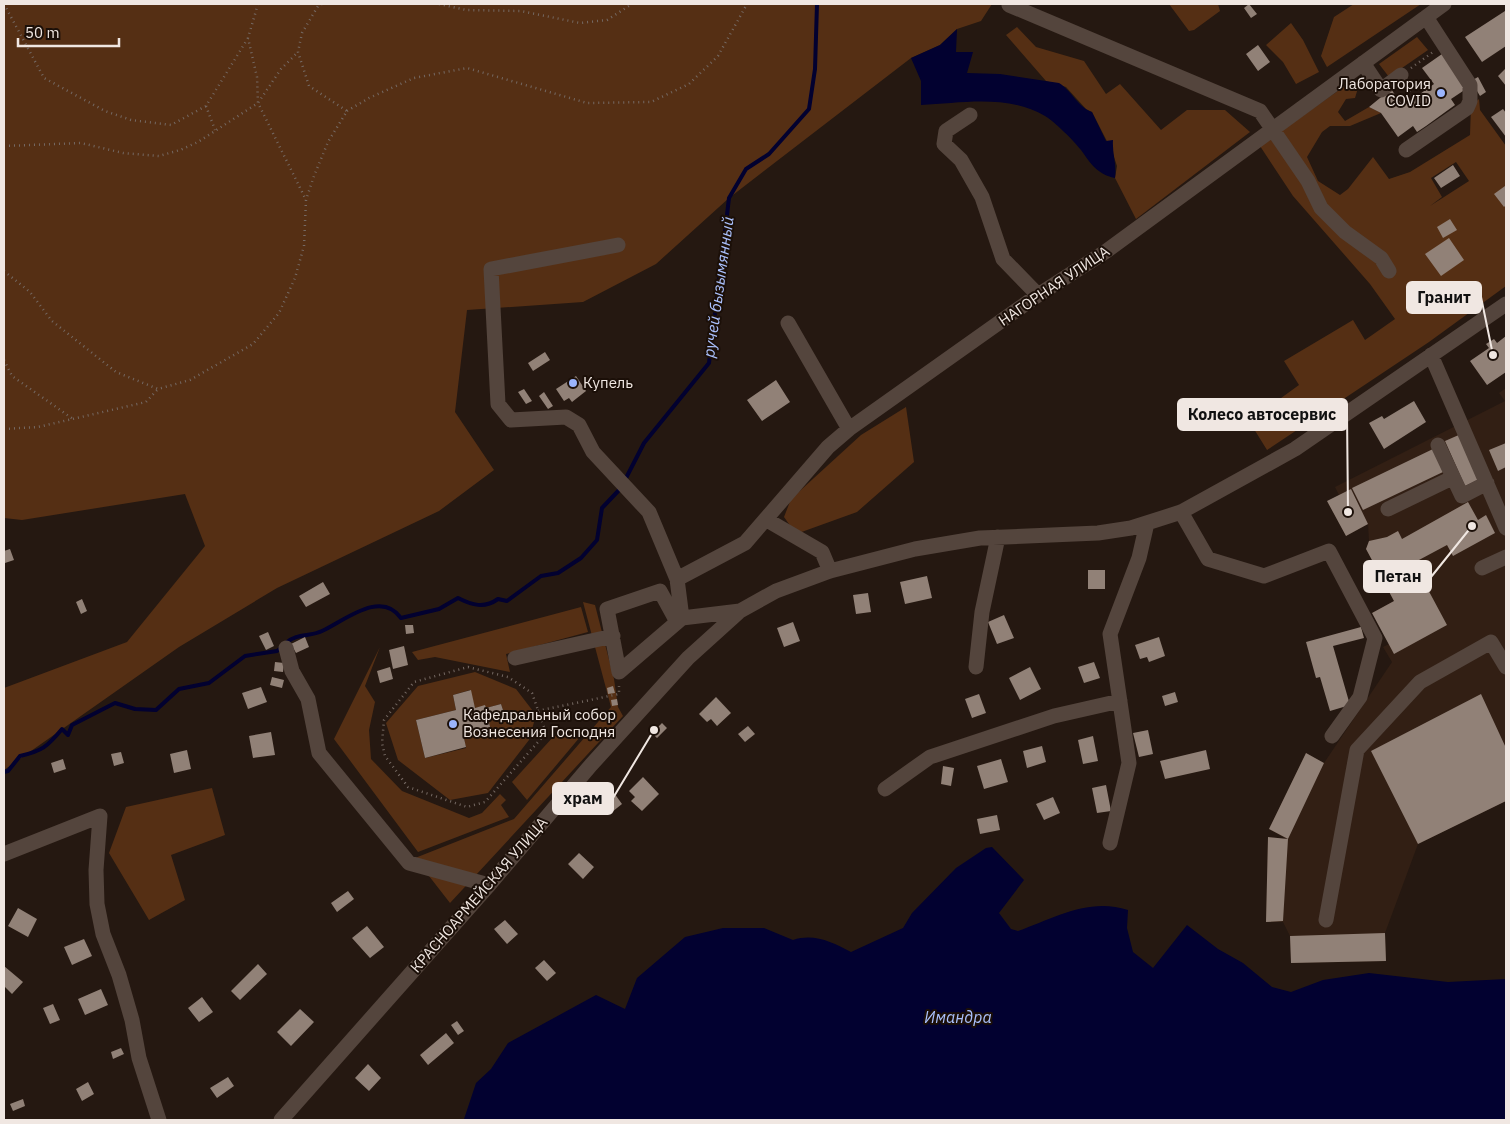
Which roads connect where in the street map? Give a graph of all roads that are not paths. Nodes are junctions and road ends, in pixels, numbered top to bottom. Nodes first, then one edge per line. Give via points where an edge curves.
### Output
1 (1444, 4) edge
2 (1009, 5) edge
3 (1426, 17) junction
4 (1363, 63) junction
5 (1401, 75) road end
6 (970, 115) dead end
7 (1272, 130) junction
8 (1406, 150) dead end
9 (618, 245) dead end
10 (1389, 272) dead end
11 (1038, 295) junction
12 (1506, 304) edge
13 (788, 322) dead end
14 (1431, 355) junction
15 (849, 429) junction
16 (1438, 445) dead end
17 (1452, 478) junction
18 (1487, 483) junction
19 (1388, 509) dead end
20 (1181, 512) junction
21 (767, 520) junction
22 (1147, 523) junction
23 (1506, 528) edge
24 (998, 537) junction
25 (1506, 557) edge
26 (1482, 568) dead end
27 (830, 570) junction
28 (677, 579) junction
29 (740, 612) junction
30 (680, 620) junction
31 (613, 636) junction
32 (286, 648) dead end
33 (515, 658) dead end
34 (1506, 667) edge
35 (976, 668) dead end
36 (1120, 701) junction
37 (1332, 736) dead end
38 (885, 789) dead end
39 (1110, 843) dead end
40 (4, 854) edge
41 (489, 885) junction
42 (1326, 920) dead end
43 (159, 1120) edge
44 (280, 1120) edge

1 - 3 street, НАГОРНАЯ УЛИЦА
2 - 7 street via 1260,111
3 - 4 street, НАГОРНАЯ УЛИЦА
3 - 8 street via 1470,85 1470,101 1467,108
4 - 5 street via 1381,90
4 - 7 street, НАГОРНАЯ УЛИЦА
6 - 11 street via 946,131 944,144 960,160 982,197 1003,259
7 - 10 street via 1308,181 1321,208 1345,232 1381,258
7 - 11 street, НАГОРНАЯ УЛИЦА via 1105,252
9 - 28 street via 491,269 498,404 511,420 566,417 580,425 593,452 648,512
11 - 15 street, НАГОРНАЯ УЛИЦА
12 - 14 street, КРАСНОАРМЕЙСКАЯ УЛИЦА
13 - 15 street
14 - 18 street
14 - 20 street, КРАСНОАРМЕЙСКАЯ УЛИЦА via 1294,450
15 - 21 street, НАГОРНАЯ УЛИЦА via 828,447
16 - 17 street
17 - 18 street via 1462,496
17 - 19 street
18 - 23 street
20 - 22 street, КРАСНОАРМЕЙСКАЯ УЛИЦА
20 - 37 street via 1208,559 1264,576 1329,552 1375,638 1360,697
21 - 27 street via 822,552
21 - 28 street, НАГОРНАЯ УЛИЦА via 745,543
22 - 24 street, КРАСНОАРМЕЙСКАЯ УЛИЦА via 1098,532
22 - 36 street via 1139,558 1110,634
24 - 27 street, КРАСНОАРМЕЙСКАЯ УЛИЦА via 915,548
24 - 35 street via 982,612
25 - 26 street
27 - 29 street, КРАСНОАРМЕЙСКАЯ УЛИЦА via 776,591
28 - 30 street
29 - 30 street
29 - 41 street, КРАСНОАРМЕЙСКАЯ УЛИЦА via 682,665
30 - 31 street via 619,672
30 - 31 street via 660,591 607,609
31 - 33 street
32 - 41 street via 292,671 308,699 319,753 409,863
34 - 42 street via 1491,642 1420,682 1356,750
36 - 38 street via 1054,716 930,757
36 - 39 street via 1129,763
40 - 43 street via 100,816 97,904 103,934 119,975 139,1058
41 - 44 street, КРАСНОАРМЕЙСКАЯ УЛИЦА

